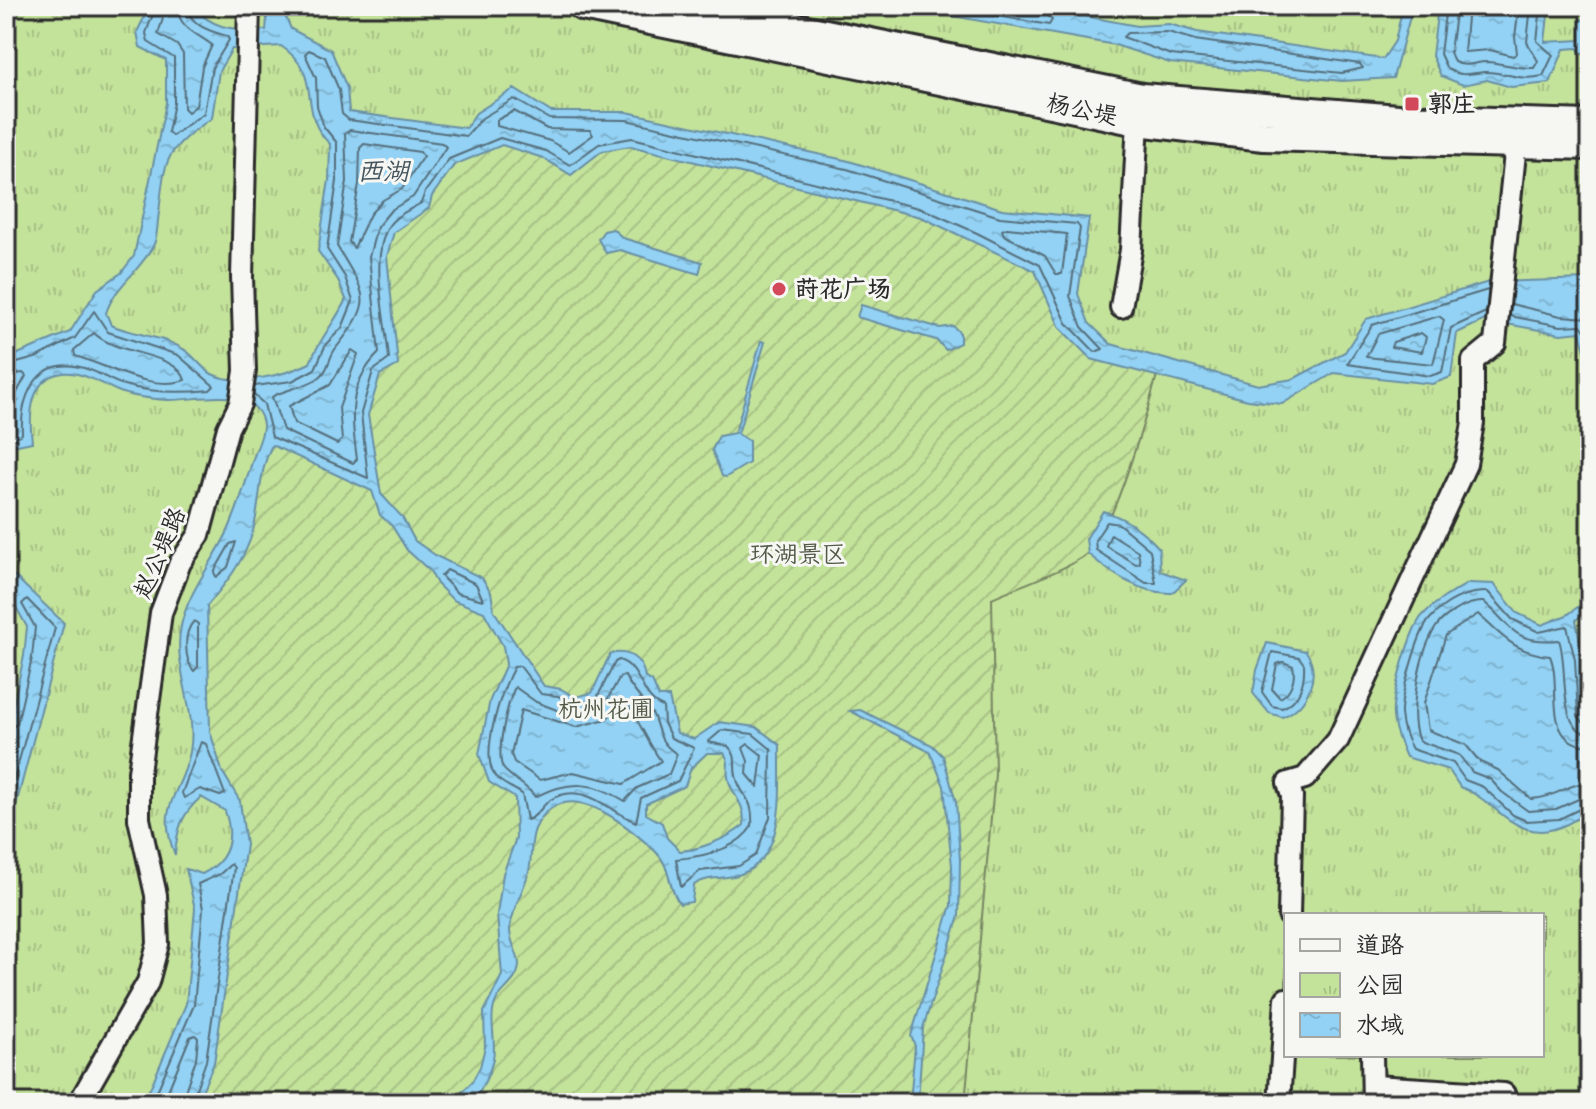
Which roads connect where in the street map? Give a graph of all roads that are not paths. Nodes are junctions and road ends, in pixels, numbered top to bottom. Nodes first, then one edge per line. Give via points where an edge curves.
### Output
1 (249, 6) edge
2 (583, 6) edge
3 (688, 6) edge
4 (1138, 121) junction
5 (1590, 125) edge
6 (1516, 144) junction
7 (1590, 145) edge
8 (1121, 307) dead end
9 (1289, 913) edge
10 (1284, 1029) edge
11 (1372, 1057) edge
12 (1374, 1094) edge
13 (79, 1103) edge
14 (1279, 1103) edge
15 (1504, 1103) edge

1 - 13 street, 赵公堤路 via 242,277 245,371 240,404 228,428 199,535 180,563 161,613 139,772 139,819 156,895 158,944 148,982
2 - 4 main road, 杨公堤
3 - 5 main road, 杨公堤 via 1142,98 1398,119
4 - 6 main road, 杨公堤 via 1264,136
4 - 8 street via 1131,250
6 - 7 main road, 杨公堤
6 - 9 street via 1495,343 1473,361 1473,423 1466,464 1346,725 1325,759 1305,778 1288,783
10 - 14 street
11 - 12 street
12 - 15 street via 1483,1091 1504,1094

